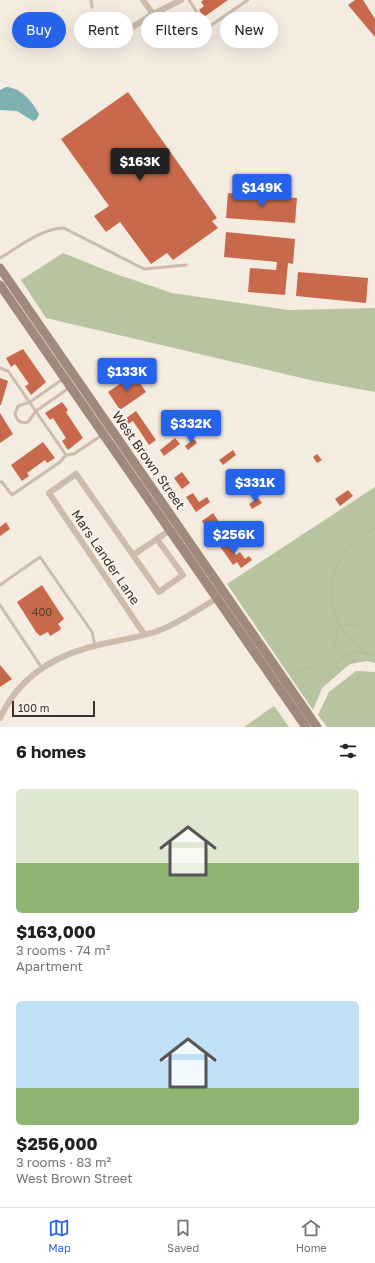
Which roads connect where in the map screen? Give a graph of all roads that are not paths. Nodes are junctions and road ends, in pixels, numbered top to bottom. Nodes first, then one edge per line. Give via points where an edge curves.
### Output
1 (91, 0) edge
2 (143, 0) edge
3 (181, 0) edge
4 (189, 0) edge
5 (248, 0) edge
6 (92, 7) dead end
7 (152, 12) edge
8 (157, 12) edge
9 (197, 12) edge
10 (212, 25) edge
11 (0, 258) edge
12 (186, 265) dead end
13 (0, 268) edge
14 (0, 285) edge
15 (0, 368) edge
16 (66, 378) junction
17 (75, 383) junction
18 (30, 402) junction
19 (36, 411) junction
20 (103, 434) junction
21 (66, 455) junction
22 (133, 460) junction
23 (125, 465) junction
24 (0, 482) edge
25 (178, 525) junction
26 (170, 530) junction
27 (157, 539) junction
28 (133, 555) junction
29 (0, 584) edge
30 (221, 595) junction
31 (0, 605) edge
32 (144, 634) junction
33 (96, 646) junction
34 (256, 655) junction
35 (42, 668) junction
36 (278, 671) junction
37 (2, 707) edge
38 (0, 718) edge
39 (306, 727) edge
40 (317, 727) edge

1 - 6 lane
2 - 7 street
3 - 8 street
4 - 9 lane
5 - 10 lane
11 - 12 lane via 44,233 55,228 64,228 144,269
13 - 17 main road, West Brown Street
14 - 16 main road
15 - 18 lane via 8,371
16 - 17 main road via 70,376
16 - 18 lane
17 - 19 lane
17 - 20 main road, West Brown Street
17 - 22 main road, West Brown Street via 88,401 96,405
18 - 19 lane
18 - 19 lane via 20,404 16,408 17,420 28,422
19 - 21 lane
20 - 21 lane via 74,454
20 - 23 main road, West Brown Street
21 - 24 lane via 60,462 12,495
22 - 23 main road
22 - 25 main road, West Brown Street
23 - 26 main road, West Brown Street
25 - 26 lane
25 - 30 main road, West Brown Street
26 - 27 street
26 - 30 main road, West Brown Street
27 - 28 street
27 - 28 street via 183,575 159,592
28 - 32 street, Mars Lander Lane via 76,474 49,493
29 - 33 lane via 40,557 92,632
30 - 32 street via 158,630
30 - 34 main road, West Brown Street
30 - 36 main road, West Brown Street
31 - 35 lane
32 - 33 street
33 - 35 street
34 - 36 lane via 265,660 274,673
34 - 39 main road, West Brown Street
35 - 37 street via 34,673
36 - 40 main road, West Brown Street
37 - 38 street

